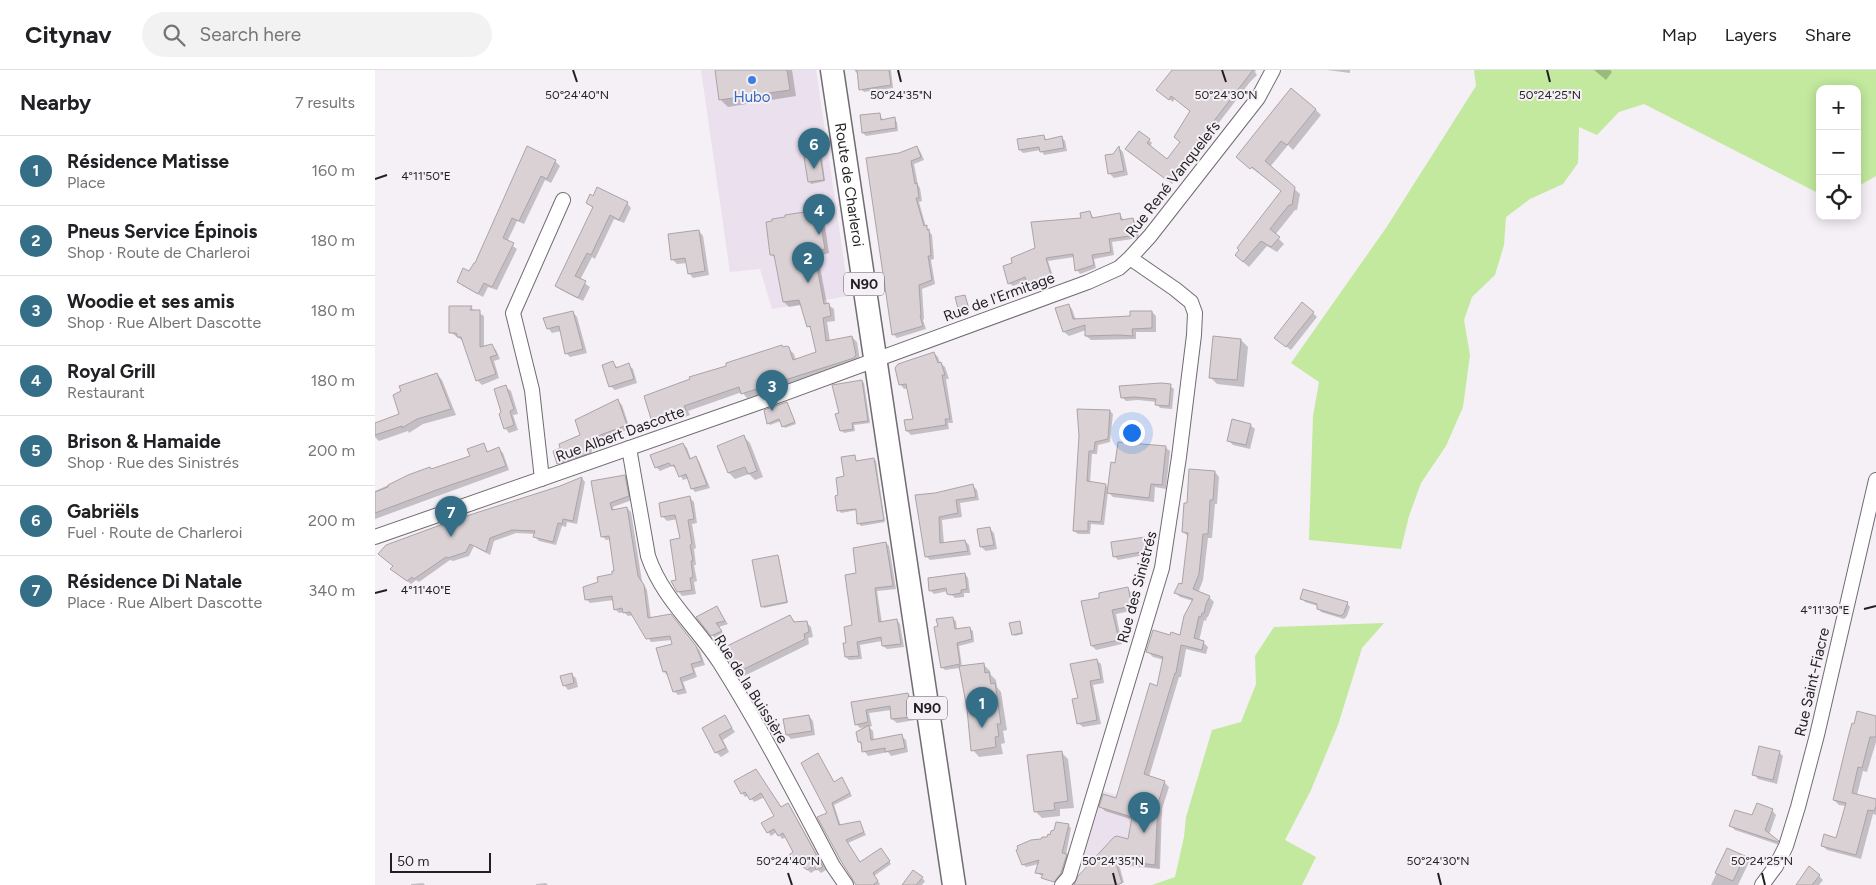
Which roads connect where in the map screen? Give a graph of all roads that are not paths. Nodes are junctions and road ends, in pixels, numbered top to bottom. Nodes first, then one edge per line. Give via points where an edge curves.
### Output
1 (832, 70) edge
2 (1273, 70) edge
3 (563, 200) dead end
4 (1130, 258) junction
5 (875, 359) junction
6 (629, 448) junction
7 (542, 479) junction
8 (1876, 480) edge
9 (375, 537) edge
10 (845, 885) edge
11 (954, 885) edge
12 (1062, 885) edge
13 (1762, 885) edge

1 - 5 main road, Route de Charleroi / N90
2 - 4 street, Rue René Vanquelefs via 1258,98
3 - 7 street via 513,313 533,390
4 - 5 street, Rue de l'Ermitage via 1119,268 1088,282
4 - 12 street, Rue des Sinistrés via 1191,302 1195,313 1194,335 1162,568 1069,877
5 - 6 street, Rue Albert Dascotte
5 - 11 main road, N90
6 - 7 street, Rue Albert Dascotte
6 - 10 street, Rue de la Buissière via 648,556 654,573 738,692
7 - 9 street, Rue Albert Dascotte
8 - 13 street, Rue Saint-Fiacre via 1798,807 1786,846

